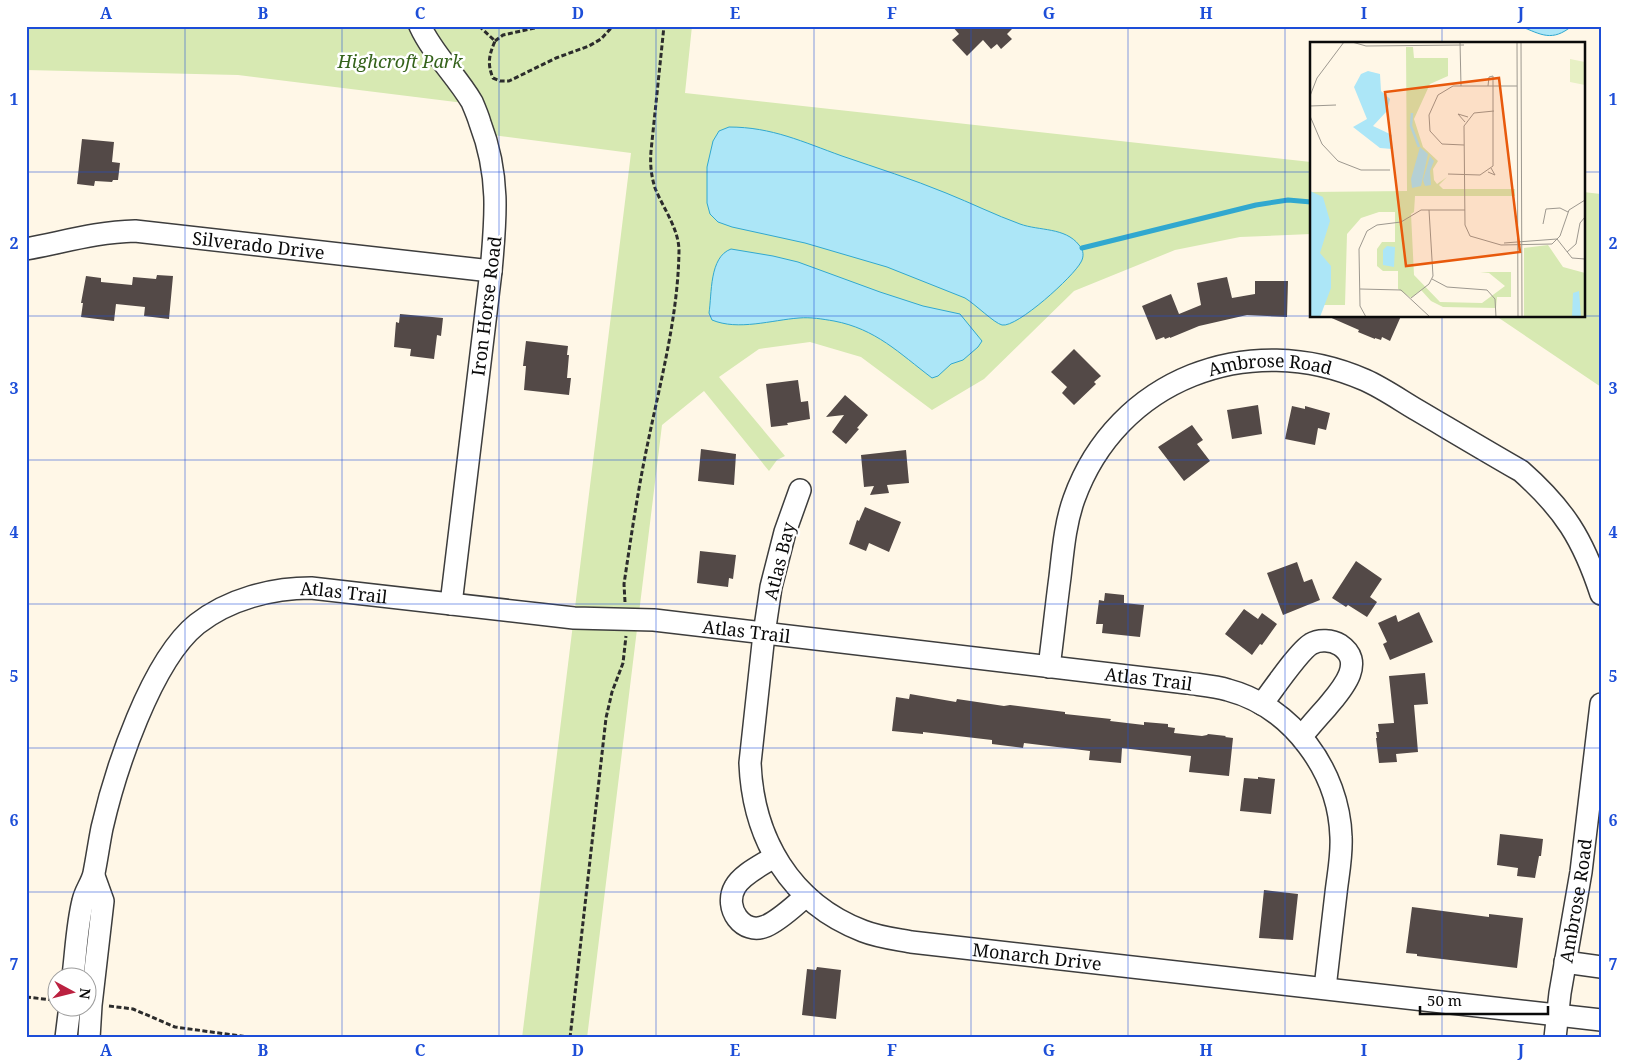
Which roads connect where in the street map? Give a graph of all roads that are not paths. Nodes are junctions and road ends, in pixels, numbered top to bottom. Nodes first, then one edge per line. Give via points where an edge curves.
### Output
1 (420, 26) edge
2 (26, 249) edge
3 (491, 271) junction
4 (800, 490) dead end
5 (1601, 594) edge
6 (451, 604) junction
7 (764, 634) junction
8 (1049, 667) junction
9 (1262, 704) junction
10 (1601, 705) edge
11 (1302, 736) junction
12 (774, 857) junction
13 (94, 876) junction
14 (806, 896) junction
15 (1565, 962) junction
16 (74, 966) edge
17 (1601, 967) edge
18 (1325, 988) junction
19 (1557, 1015) junction
20 (63, 1016) edge
21 (1601, 1020) edge
22 (66, 1038) edge
23 (89, 1038) edge
24 (1555, 1038) edge

1 - 3 street, Iron Horse Road via 473,104 484,134 496,195
2 - 3 street, Silverado Drive via 88,235 135,231
3 - 6 street, Iron Horse Road
4 - 7 street, Atlas Bay via 779,552
5 - 8 street, Ambrose Road via 1593,568 1571,525 1521,471 1365,380 1308,363 1284,360 1236,362 1187,377 1163,389 1140,404 1102,444 1083,477 1065,529
6 - 7 street, Atlas Trail via 574,618 654,620
6 - 13 street, Atlas Trail via 327,589 290,588 263,593 230,605 197,624 171,654 140,713 103,827
7 - 8 street, Atlas Trail
7 - 12 street, Monarch Drive via 750,763 751,784 761,828
8 - 9 street, Atlas Trail via 1229,690
9 - 11 street, Atlas Trail
9 - 11 street via 1310,644 1328,640 1343,647 1351,664 1346,683
10 - 15 street, Ambrose Road via 1581,872
11 - 18 street, Atlas Trail via 1334,794 1341,837
12 - 14 street, Monarch Drive
12 - 14 street via 734,887 731,904 738,920 753,928 765,926
13 - 16 street, Atlas Trail via 83,900
13 - 23 street via 103,900
14 - 18 street, Monarch Drive via 844,922 886,938
15 - 17 street
15 - 19 street, Ambrose Road
18 - 19 street, Monarch Drive
19 - 21 street, Monarch Drive
19 - 24 street, Ambrose Road
20 - 22 street

